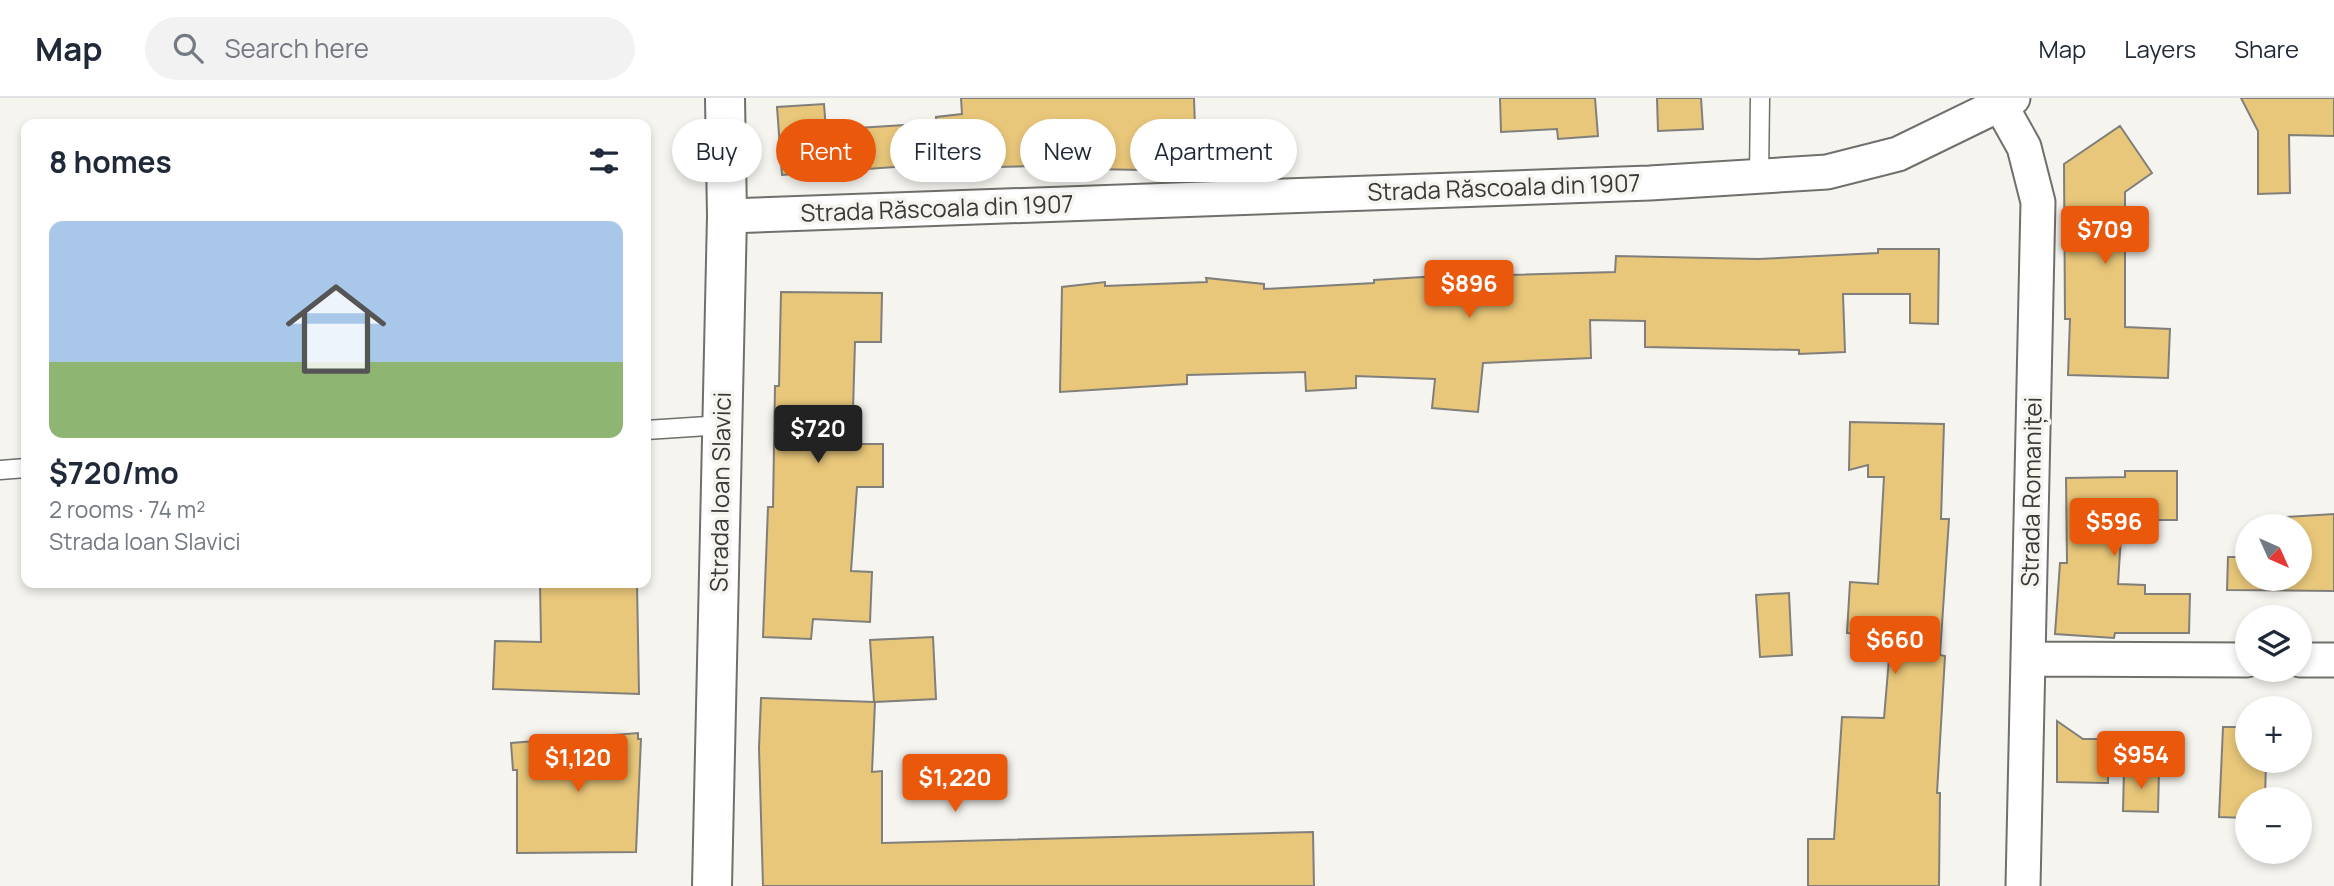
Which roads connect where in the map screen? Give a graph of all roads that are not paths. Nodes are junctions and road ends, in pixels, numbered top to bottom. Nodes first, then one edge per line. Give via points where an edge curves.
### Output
1 (725, 98) edge
2 (1760, 98) edge
3 (2007, 102) edge
4 (1759, 176) junction
5 (727, 216) junction
6 (723, 425) junction
7 (651, 430) edge
8 (21, 468) edge
9 (0, 470) edge
10 (2028, 659) junction
11 (2235, 660) edge
12 (2312, 660) edge
13 (2334, 660) edge
14 (712, 886) edge
15 (2023, 886) edge

1 - 5 main road, Strada Ioan Slavici
2 - 4 lane
3 - 4 street, Strada Răscoala din 1907 via 1898,154 1827,172
3 - 10 street, Strada Romaniței via 2038,202
4 - 5 street, Strada Răscoala din 1907
5 - 6 main road, Strada Ioan Slavici
6 - 7 lane
6 - 14 main road, Strada Ioan Slavici
8 - 9 lane
10 - 11 street
10 - 15 street, Strada Romaniței
12 - 13 street

